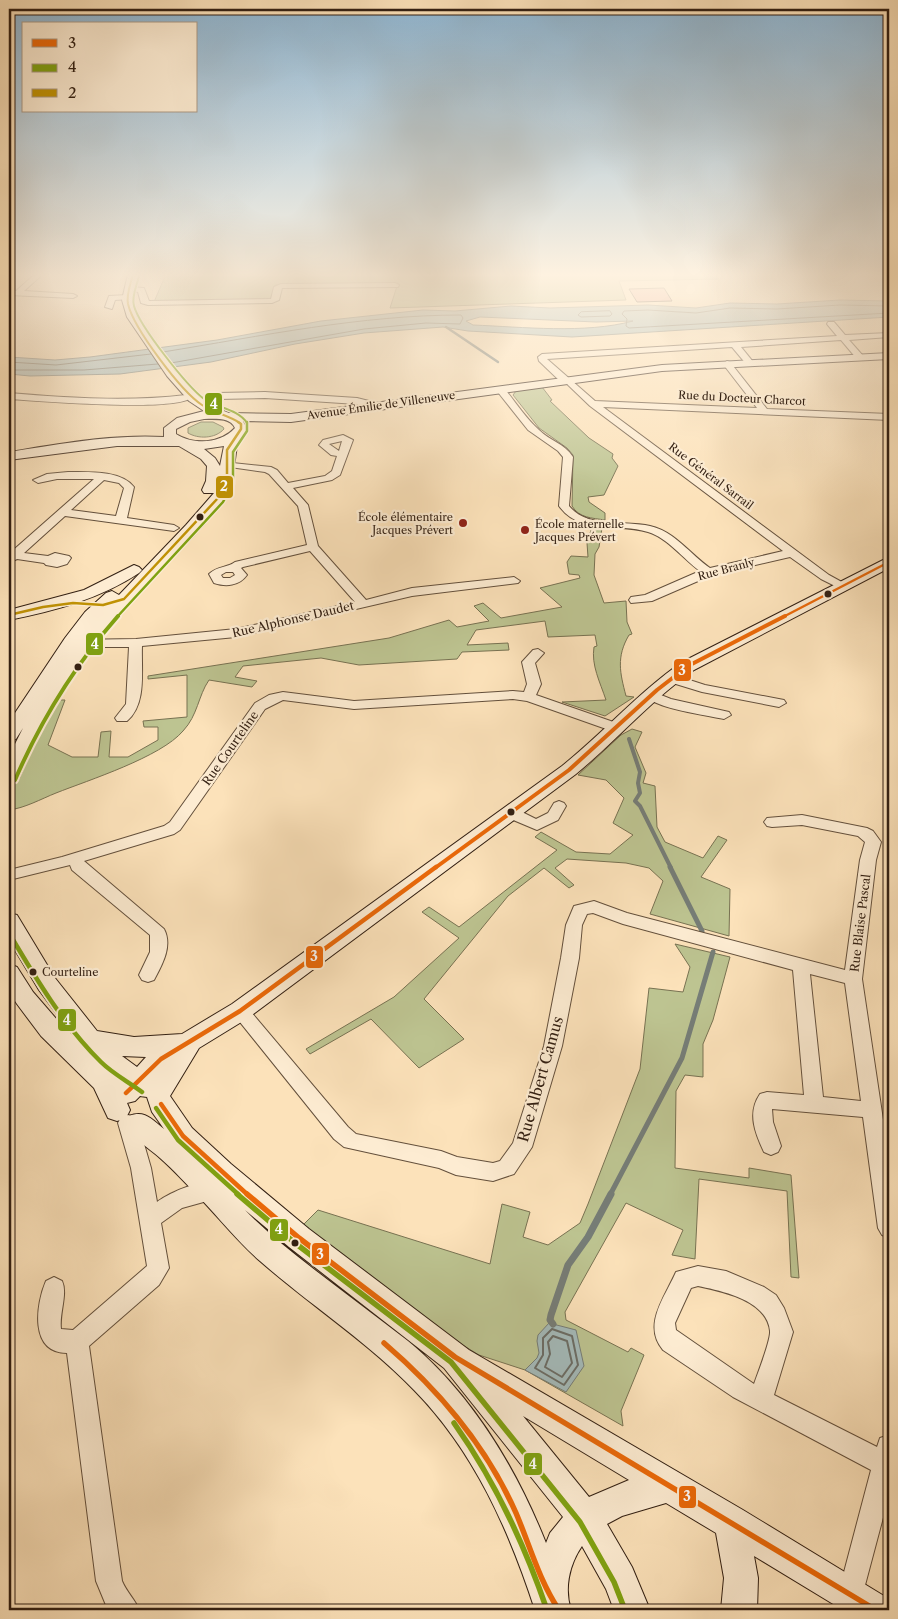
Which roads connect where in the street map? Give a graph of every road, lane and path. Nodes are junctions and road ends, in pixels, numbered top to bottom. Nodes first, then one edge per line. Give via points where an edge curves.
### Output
1 (156, 350) edge
2 (652, 350) edge
3 (739, 350) edge
4 (853, 350) edge
5 (889, 356) edge
6 (860, 357) junction
7 (750, 363) junction
8 (727, 364) junction
9 (567, 381) junction
10 (182, 388) junction
11 (500, 390) junction
12 (9, 396) edge
13 (217, 396) dead end
14 (593, 404) junction
15 (369, 407) junction
16 (764, 411) junction
17 (225, 416) junction
18 (889, 417) edge
19 (291, 418) junction
20 (177, 422) junction
21 (237, 435) junction
22 (114, 442) junction
23 (183, 443) junction
24 (342, 454) dead end
25 (9, 456) edge
26 (227, 464) junction
27 (101, 478) junction
28 (38, 480) dead end
29 (287, 486) junction
30 (63, 512) junction
31 (121, 520) junction
32 (174, 528) junction
33 (313, 547) junction
34 (791, 553) junction
35 (11, 557) edge
36 (889, 562) edge
37 (53, 565) dead end
38 (233, 569) dead end
39 (708, 572) junction
40 (514, 581) dead end
41 (843, 586) junction
42 (635, 600) dead end
43 (105, 603) junction
44 (362, 603) junction
45 (9, 615) edge
46 (79, 643) junction
47 (136, 643) junction
48 (538, 653) dead end
49 (671, 678) junction
50 (529, 696) junction
51 (651, 696) junction
52 (779, 703) dead end
53 (724, 715) dead end
54 (122, 718) dead end
55 (617, 728) junction
56 (9, 735) edge
57 (9, 778) edge
58 (559, 806) dead end
59 (511, 813) junction
60 (772, 822) dead end
61 (75, 859) junction
62 (9, 875) edge
63 (9, 921) edge
64 (802, 967) junction
65 (9, 973) edge
66 (148, 975) dead end
67 (853, 979) junction
68 (240, 1011) junction
69 (88, 1037) junction
70 (190, 1043) junction
71 (814, 1103) junction
72 (142, 1106) junction
73 (872, 1110) junction
74 (771, 1146) dead end
75 (212, 1192) junction
76 (151, 1218) junction
77 (889, 1228) edge
78 (54, 1288) dead end
79 (77, 1342) junction
80 (455, 1357) junction
81 (761, 1400) junction
82 (887, 1456) edge
83 (669, 1485) junction
84 (585, 1518) junction
85 (731, 1522) junction
86 (858, 1605) edge
87 (554, 1606) edge
88 (126, 1610) edge
89 (632, 1610) edge
90 (739, 1610) edge

1 - 10 street
2 - 9 street, Rue Général Sarrail via 542,357
3 - 7 street
4 - 6 street
5 - 6 street, Avenue Émilie de Villeneuve
6 - 7 street, Avenue Émilie de Villeneuve
7 - 8 street, Avenue Émilie de Villeneuve
8 - 9 street, Avenue Émilie de Villeneuve via 662,368
8 - 16 street
9 - 11 street, Avenue Émilie de Villeneuve
9 - 14 street, Rue Général Sarrail
10 - 12 street via 137,402
10 - 17 street via 202,407
10 - 20 street via 190,408 185,418
11 - 15 street, Avenue Émilie de Villeneuve
11 - 39 street via 531,428 568,457 564,506 569,513 591,523 655,530
13 - 15 street via 265,395 357,401
14 - 16 street, Rue du Docteur Charcot
14 - 34 street, Rue Général Sarrail
15 - 19 street, Avenue Émilie de Villeneuve
16 - 18 street, Rue du Docteur Charcot
17 - 19 street, Avenue Émilie de Villeneuve
17 - 20 street, Avenue Émilie de Villeneuve via 204,415
17 - 21 street via 241,424
19 - 21 street, Avenue Émilie de Villeneuve
20 - 22 street, Avenue Émilie de Villeneuve
20 - 23 street via 170,428 170,436
21 - 23 street, Avenue Émilie de Villeneuve via 217,443
21 - 26 street via 227,450
22 - 23 street, Avenue Émilie de Villeneuve via 156,440
22 - 25 street
23 - 32 street via 208,458 214,466 214,475 205,496
24 - 29 street via 333,476
26 - 29 street via 270,470
26 - 43 street via 227,482 218,498
27 - 28 street via 59,474
27 - 30 street
27 - 31 street via 128,484
29 - 33 street via 303,505
30 - 31 street
30 - 35 street
31 - 32 street
32 - 43 street via 134,570 115,583
33 - 38 street via 239,564
33 - 44 street
34 - 39 street, Rue Branly
34 - 41 street, Rue Général Sarrail
35 - 37 street
36 - 41 street
39 - 42 street, Rue Branly via 648,598
40 - 44 street, Rue Alphonse Daudet via 420,590
41 - 49 street via 706,656
43 - 45 street via 73,603
43 - 46 street
43 - 46 street
44 - 47 street, Rue Alphonse Daudet via 236,633
46 - 47 street, Rue Alphonse Daudet
46 - 56 street
46 - 57 street via 19,751
47 - 54 street via 133,704
48 - 50 street via 528,662 534,684
49 - 51 street
49 - 52 street via 702,688
50 - 55 street, Rue Courteline
50 - 61 street, Rue Courteline via 354,705 292,696 274,698 260,706 175,826 163,833
51 - 53 street
51 - 55 street
55 - 59 street via 576,765
58 - 59 street via 553,816 537,825
59 - 68 street
60 - 67 street, Rue Blaise Pascal via 802,820 862,832 872,838
61 - 62 street, Rue Courteline
61 - 66 street via 78,866 158,933 159,952
63 - 69 street via 47,984
64 - 67 street, Rue Albert Camus
64 - 68 street, Rue Albert Camus via 594,908 580,910 574,924 553,1046 522,1147 507,1168 493,1172 351,1141
64 - 71 street
65 - 72 street via 50,1029 104,1081
67 - 73 street, Rue Blaise Pascal
68 - 70 street
69 - 70 street via 119,1047
69 - 72 street
70 - 72 street
71 - 73 street
71 - 74 street via 767,1100 763,1104 762,1121
72 - 75 street via 169,1149
72 - 76 street via 141,1168
72 - 80 street via 183,1136 299,1238
73 - 77 street, Rue Blaise Pascal
75 - 76 street via 176,1200
75 - 87 street via 270,1252 398,1353 434,1388 494,1469
76 - 79 street via 158,1261 156,1274
78 - 79 street via 49,1311 53,1337
79 - 88 street via 109,1581 118,1602
80 - 83 street
80 - 84 street
81 - 81 street via 665,1335 664,1323 684,1279 698,1276 726,1281 768,1303 782,1332
81 - 82 street
82 - 86 street
83 - 84 street via 610,1503
83 - 85 street
84 - 87 street via 555,1563
84 - 89 street via 620,1579
85 - 86 street
85 - 90 street via 741,1578

